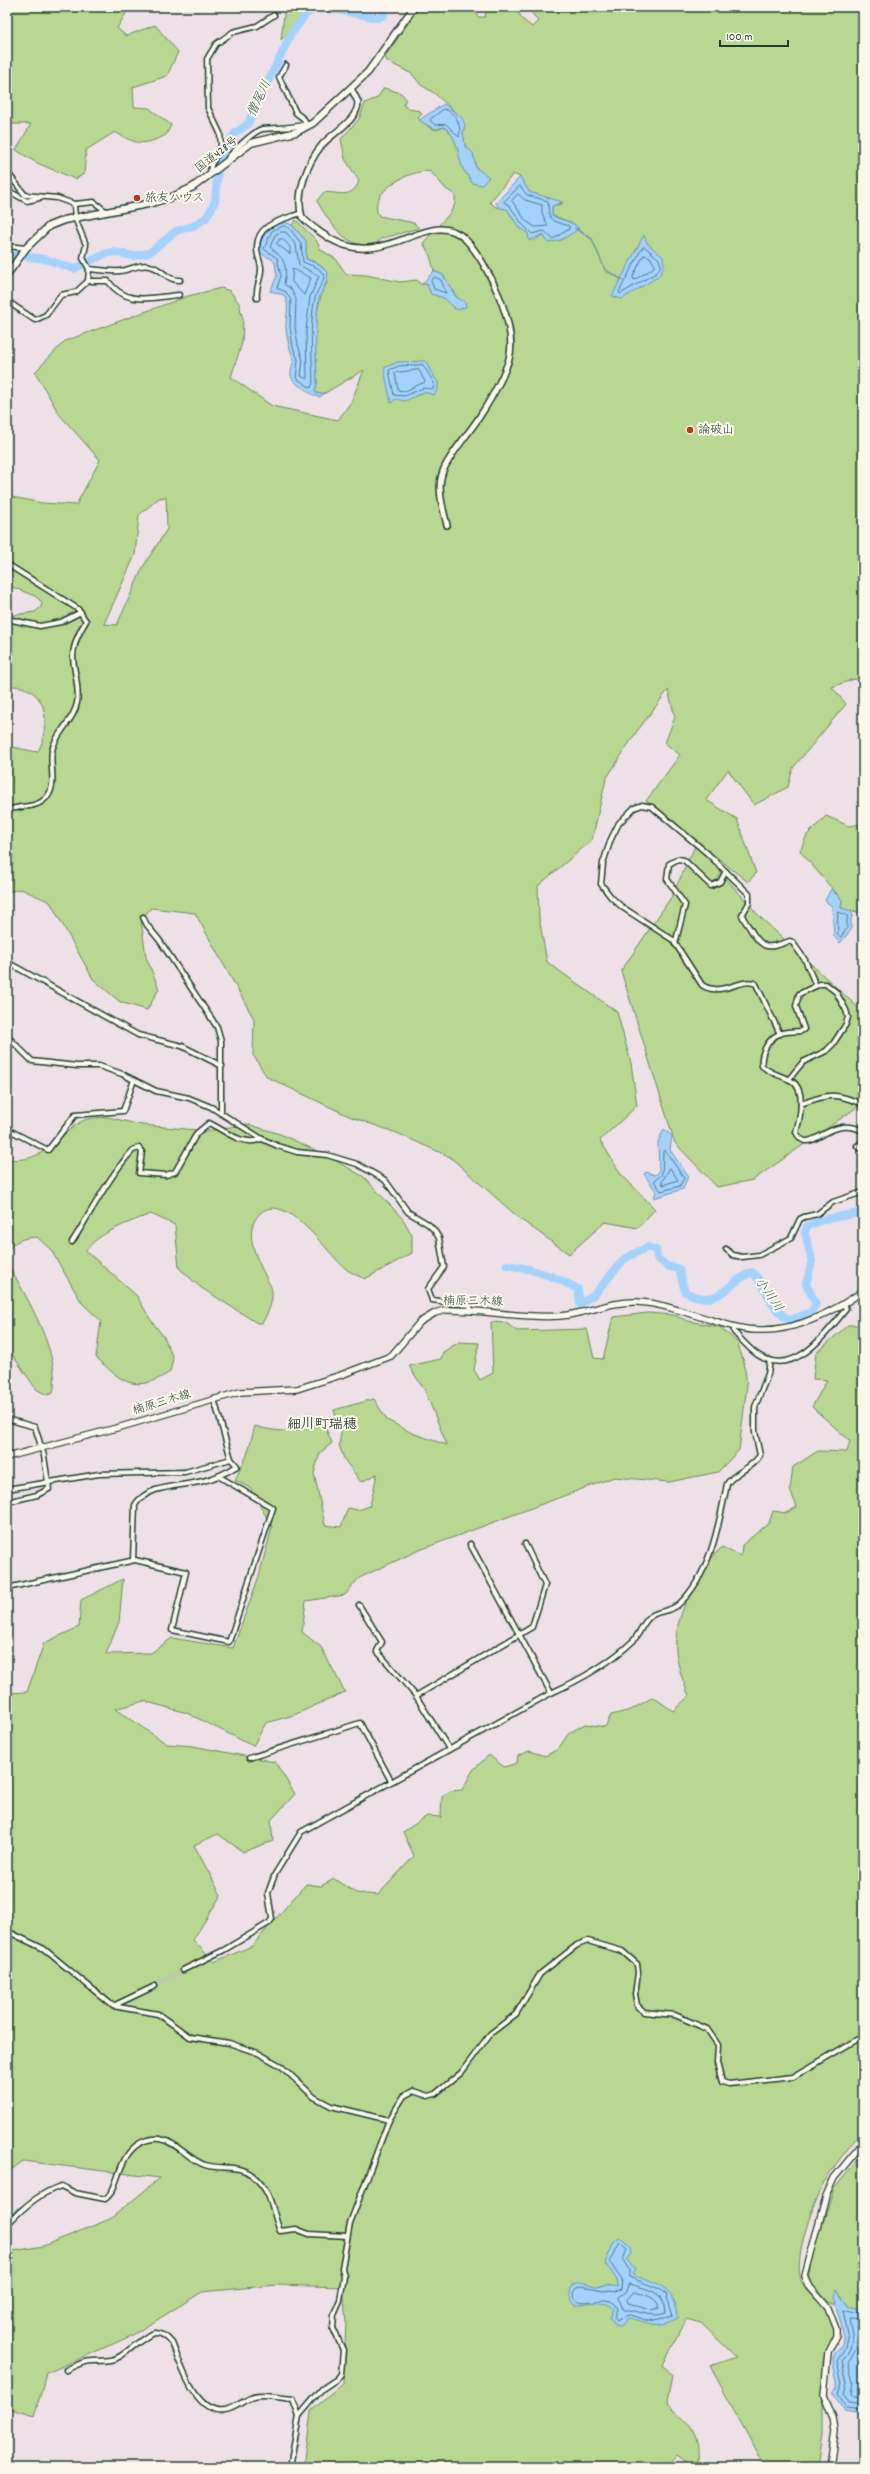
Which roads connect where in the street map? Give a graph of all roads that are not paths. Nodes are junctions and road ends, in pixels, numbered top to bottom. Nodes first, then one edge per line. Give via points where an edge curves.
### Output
1 (414, 7) edge
2 (274, 15) dead end
3 (286, 65) dead end
4 (351, 88) junction
5 (306, 125) junction
6 (228, 158) junction
7 (7, 172) edge
8 (211, 172) junction
9 (7, 190) edge
10 (40, 198) junction
11 (74, 204) junction
12 (107, 212) junction
13 (301, 213) junction
14 (75, 218) junction
15 (7, 246) edge
16 (26, 248) junction
17 (89, 269) junction
18 (7, 275) edge
19 (180, 280) dead end
20 (88, 281) junction
21 (179, 296) dead end
22 (257, 298) dead end
23 (7, 301) edge
24 (446, 524) dead end
25 (7, 564) edge
26 (81, 612) junction
27 (7, 619) edge
28 (7, 811) edge
29 (726, 871) junction
30 (143, 917) dead end
31 (675, 944) junction
32 (7, 962) edge
33 (816, 986) junction
34 (780, 1034) junction
35 (7, 1036) edge
36 (222, 1066) junction
37 (789, 1079) junction
38 (134, 1080) junction
39 (801, 1104) junction
40 (863, 1104) edge
41 (221, 1113) junction
42 (7, 1129) edge
43 (863, 1131) edge
44 (262, 1139) junction
45 (863, 1142) edge
46 (863, 1150) edge
47 (863, 1192) edge
48 (72, 1242) dead end
49 (726, 1249) dead end
50 (863, 1291) edge
51 (844, 1304) junction
52 (471, 1311) junction
53 (734, 1326) junction
54 (770, 1360) junction
55 (214, 1399) junction
56 (7, 1419) edge
57 (42, 1448) junction
58 (7, 1457) edge
59 (231, 1459) junction
60 (218, 1476) junction
61 (49, 1481) junction
62 (7, 1489) edge
63 (7, 1502) edge
64 (470, 1544) dead end
65 (525, 1544) dead end
66 (132, 1560) junction
67 (7, 1588) edge
68 (359, 1605) dead end
69 (520, 1635) junction
70 (551, 1692) junction
71 (416, 1696) junction
72 (448, 1749) junction
73 (249, 1758) dead end
74 (391, 1781) junction
75 (7, 1930) edge
76 (183, 1970) tunnel mouth
77 (154, 1986) tunnel mouth
78 (113, 2006) junction
79 (863, 2036) edge
80 (389, 2120) junction
81 (863, 2143) edge
82 (7, 2225) edge
83 (347, 2236) junction
84 (66, 2370) dead end
85 (299, 2416) junction
86 (290, 2467) edge
87 (830, 2467) edge

1 - 4 highway, 国道428号 via 381,55
2 - 8 street via 257,26 233,32 216,44 207,59 208,108 220,133 221,147 210,165
3 - 5 street via 279,77 296,113 304,119
4 - 5 highway, 国道428号
4 - 13 street via 358,102 356,112 317,152 302,187
5 - 6 highway, 国道428号 via 296,132 251,143
5 - 6 street via 283,130 260,129 235,148
6 - 8 highway, 国道428号
7 - 10 street via 22,193
8 - 12 highway, 国道428号 via 193,187 172,197
9 - 10 street via 28,201
10 - 11 street via 57,198
11 - 12 street via 94,202
11 - 14 street
12 - 14 highway, 国道428号
13 - 22 street via 271,224 265,228 258,240 257,254 261,267
13 - 24 street via 306,221 333,241 357,249 384,247 435,228 452,229 471,244 494,284 510,337 509,359 480,416 442,473 442,503
14 - 16 highway, 国道428号 via 49,226
14 - 17 street via 86,245 84,258
15 - 16 street
16 - 18 highway, 国道428号
17 - 19 street via 119,271 137,265 150,265 170,279
17 - 20 street
20 - 21 street via 108,281 122,296 133,299
20 - 23 street via 76,292 58,297 46,315 39,319 31,317
25 - 26 street
26 - 27 street via 60,622 40,626
26 - 28 street via 86,620 73,654 78,701 75,712 52,748 51,790 40,803
29 - 31 street via 720,882 711,886 684,860 678,859 669,864 667,879 685,905
29 - 31 street via 652,807 642,805 634,808 620,823 605,857 601,884 622,907
29 - 33 street via 749,894 749,903 742,915 757,940 768,947 790,941 793,943 805,960
30 - 36 street via 146,926 160,941 217,1027 221,1041
31 - 34 street via 702,985 708,989 729,988 750,982 756,984
32 - 36 street via 138,1035 182,1046
33 - 34 street via 797,998 796,1006 804,1029
33 - 37 street via 826,984 833,988 846,1010 846,1024 833,1044 803,1062
34 - 37 street via 770,1041 763,1052 762,1066 778,1076
35 - 38 street via 32,1061 70,1066 99,1066
36 - 41 street
37 - 39 street via 798,1089
38 - 41 street via 156,1091 189,1098
38 - 42 street via 123,1111 75,1115 48,1150
39 - 40 street via 834,1095
39 - 43 street via 796,1132 805,1141 836,1128 847,1127
41 - 44 street
44 - 48 street via 254,1143 240,1140 209,1123 197,1133 175,1172 166,1174 139,1173 142,1152 139,1148 133,1150 108,1182 96,1207
44 - 52 street via 298,1152 346,1160 385,1180 408,1212 428,1224 439,1238 444,1267 428,1289 432,1300 470,1305
45 - 46 street via 857,1146
47 - 49 street via 833,1202 818,1214 800,1219 791,1238 759,1255 742,1257 733,1255
50 - 51 main road, 楠原三木線
51 - 53 main road, 楠原三木線 via 785,1328 762,1331
51 - 54 street via 846,1308 807,1352 787,1361
52 - 53 main road, 楠原三木線 via 560,1316 616,1303 637,1302 656,1304
52 - 55 main road, 楠原三木線 via 445,1310 427,1317 398,1350 384,1361 297,1389 240,1392
53 - 54 street via 734,1332 758,1355
54 - 70 street via 768,1374 756,1407 755,1432 760,1455 757,1461 731,1478 727,1484 718,1532 691,1590 670,1611 651,1616 634,1640 581,1680
55 - 57 main road, 楠原三木線
55 - 59 street
56 - 57 street via 35,1427
57 - 58 main road, 楠原三木線
57 - 61 street
59 - 60 street via 237,1466
59 - 61 street via 184,1472 99,1474
60 - 66 street via 161,1489 140,1498 135,1506
60 - 66 street via 272,1508 229,1642 172,1630 186,1572
61 - 62 street
61 - 63 street via 49,1489 46,1492
64 - 69 street
65 - 69 street via 545,1585 532,1627
66 - 67 street
68 - 71 street via 382,1642 377,1651
69 - 70 street
69 - 71 street
70 - 72 street
71 - 72 street
72 - 74 street
73 - 74 street via 360,1723
74 - 76 street via 301,1832 275,1874 268,1893 272,1919 269,1923 224,1950
75 - 78 street via 44,1949
77 - 78 street
78 - 80 street via 158,2014 190,2037 229,2044 258,2053 281,2066 314,2097 331,2106
79 - 80 street via 792,2077 729,2084 722,2082 717,2063 718,2045 707,2029 675,2015 644,2012 637,2005 635,1994 637,1964 622,1951 588,1941 577,1945 540,1974 516,2014 490,2034 461,2073 435,2094 428,2096 413,2092 404,2096
80 - 83 street via 360,2194
81 - 87 main road via 834,2178 826,2196 806,2276 810,2287 828,2308 836,2330 836,2336 828,2352 824,2396 835,2431
82 - 83 street via 20,2211 46,2191 61,2186 75,2193 105,2199 111,2193 119,2168 129,2152 140,2143 155,2139 169,2142 206,2165 232,2167 252,2176 272,2199 280,2231 296,2229 309,2234
83 - 85 street via 342,2268 344,2277 333,2328 343,2350 340,2374 322,2389
84 - 85 street via 92,2361 107,2362 117,2358 150,2335 157,2333 166,2336 172,2343 200,2401 215,2410 225,2410 258,2396 293,2400
85 - 86 street

